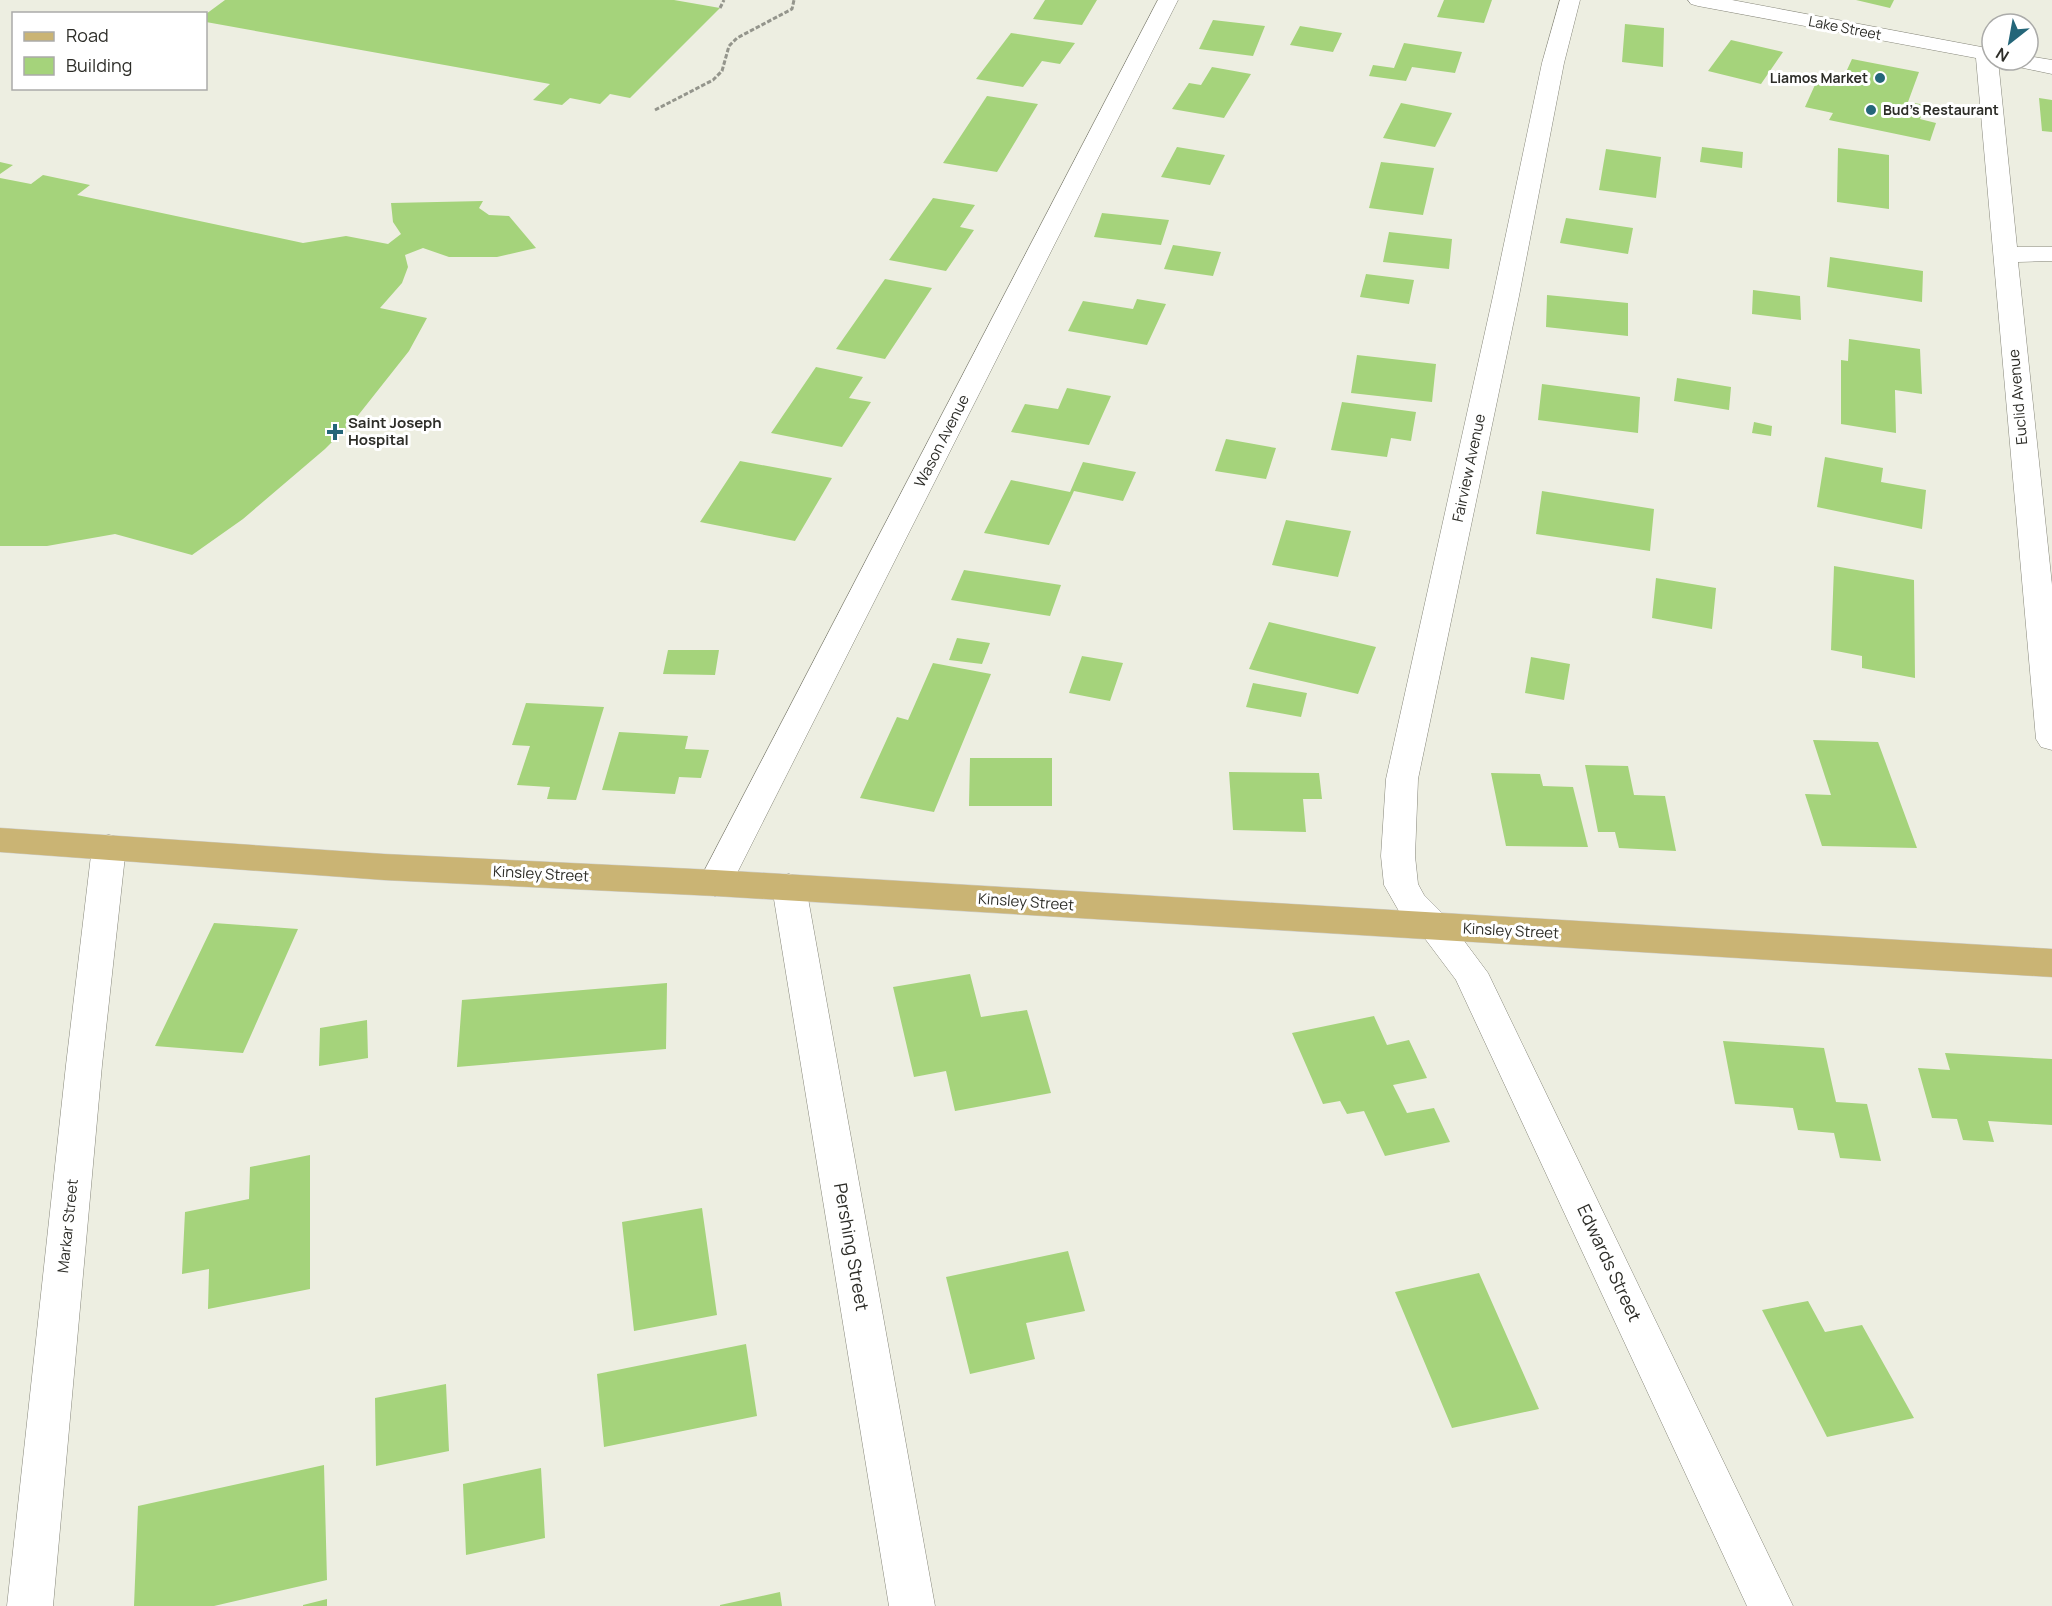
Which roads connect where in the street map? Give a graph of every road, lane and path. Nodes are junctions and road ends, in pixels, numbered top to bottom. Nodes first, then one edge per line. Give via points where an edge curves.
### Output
1 (724, 0) edge
2 (794, 0) edge
3 (1168, 0) edge
4 (1570, 0) edge
5 (1698, 0) edge
6 (720, 8) dead end
7 (1980, 53) edge
8 (1990, 72) edge
9 (655, 110) dead end
10 (2052, 254) edge
11 (2005, 255) junction
12 (2052, 739) edge
13 (0, 840) edge
14 (109, 847) junction
15 (715, 883) junction
16 (789, 887) junction
17 (1435, 927) junction
18 (2052, 963) edge
19 (30, 1606) edge
20 (912, 1606) edge
21 (1770, 1606) edge

1 - 6 path
2 - 9 path via 792,9 743,34 729,46 722,70 713,80
3 - 15 street, Wason Avenue
4 - 17 street, Fairview Avenue via 1553,63 1402,779 1398,856 1401,885 1412,904
5 - 7 street, Lake Street
8 - 11 street, Euclid Avenue
10 - 11 street
11 - 12 street, Euclid Avenue
13 - 14 main road, Kinsley Street
14 - 15 main road, Kinsley Street via 384,867
14 - 19 street, Markar Street
15 - 16 main road, Kinsley Street
16 - 17 main road, Kinsley Street
16 - 20 street, Pershing Street
17 - 18 main road, Kinsley Street
17 - 21 street, Edwards Street via 1470,973

